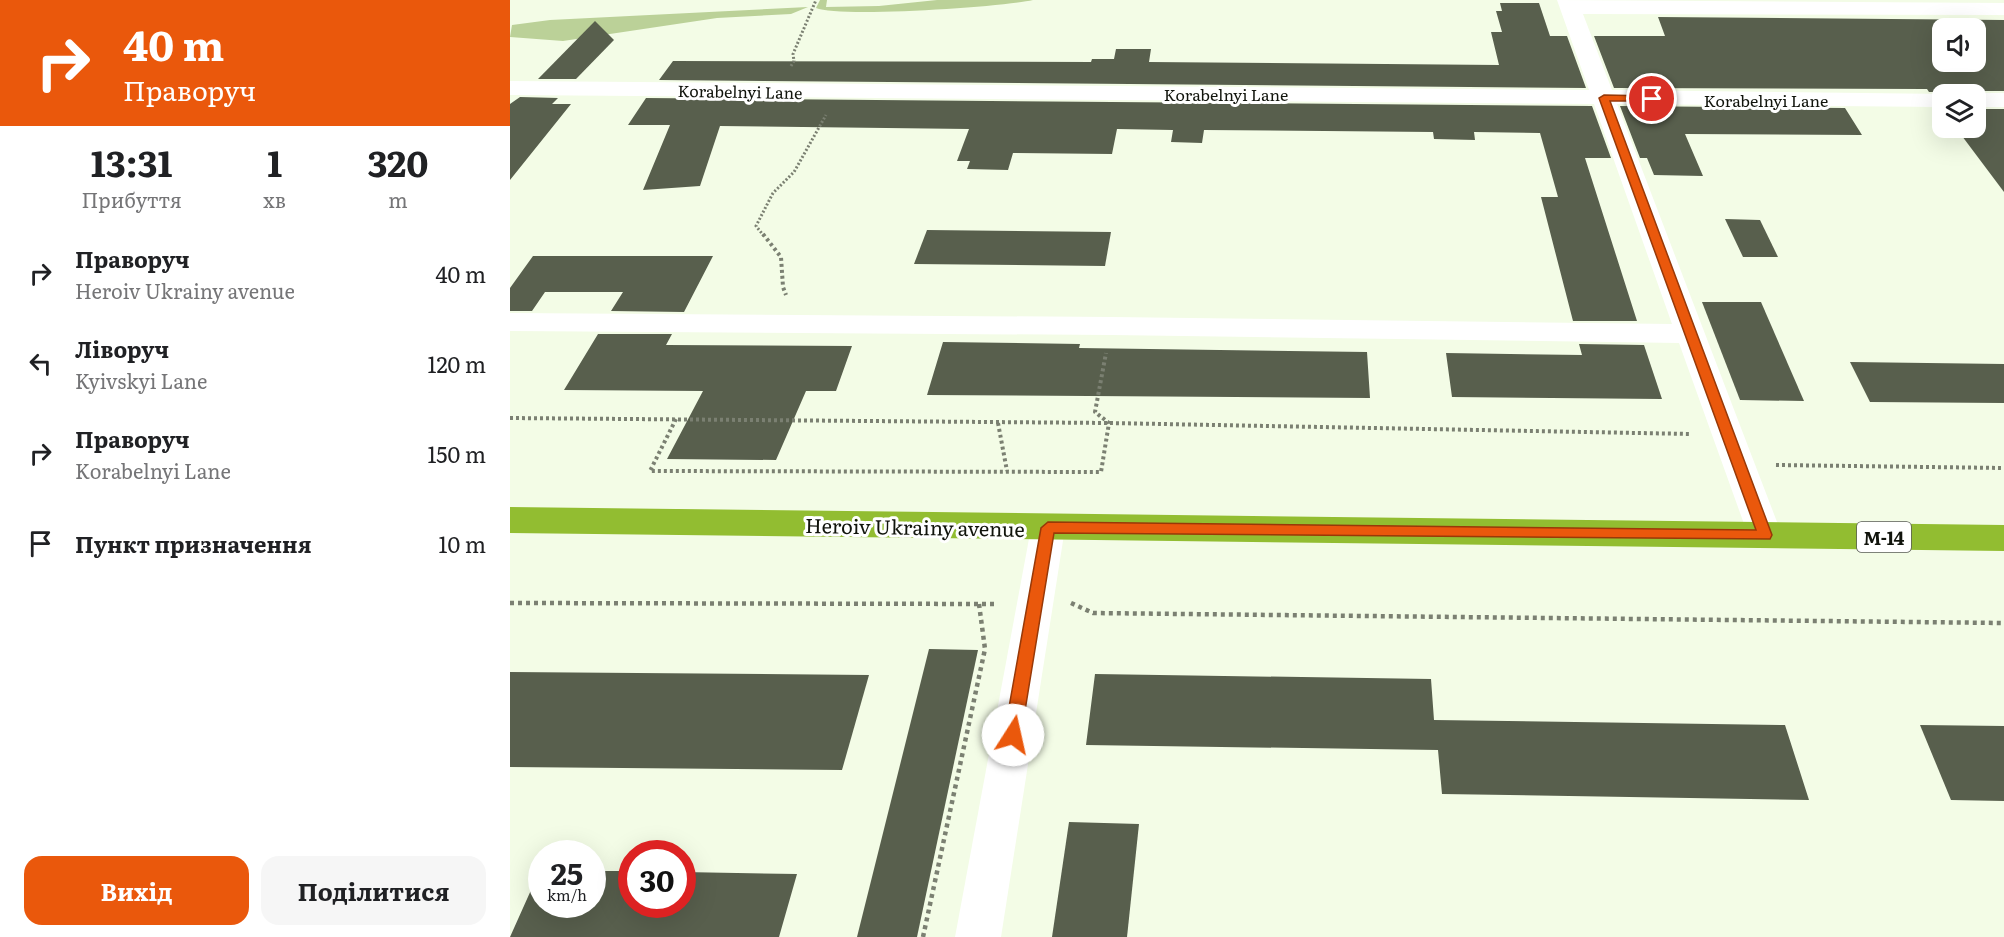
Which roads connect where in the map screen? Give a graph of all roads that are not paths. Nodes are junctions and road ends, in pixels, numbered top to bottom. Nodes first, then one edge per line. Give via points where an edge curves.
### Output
1 (1568, 4) edge
2 (2004, 9) edge
3 (510, 88) edge
4 (1604, 98) junction
5 (1932, 100) edge
6 (1986, 100) edge
7 (2004, 100) edge
8 (510, 322) edge
9 (1690, 334) junction
10 (510, 520) edge
11 (1048, 528) junction
12 (1765, 535) junction
13 (2004, 538) edge
14 (978, 937) edge

1 - 2 street
1 - 4 street
3 - 4 street, Korabelnyi Lane
4 - 5 street, Korabelnyi Lane
4 - 9 street
6 - 7 street
8 - 9 street
9 - 12 street
10 - 11 highway, Heroiv Ukrainy avenue / М-14
11 - 12 highway, Heroiv Ukrainy avenue / М-14
11 - 14 street
12 - 13 highway, Heroiv Ukrainy avenue / М-14

